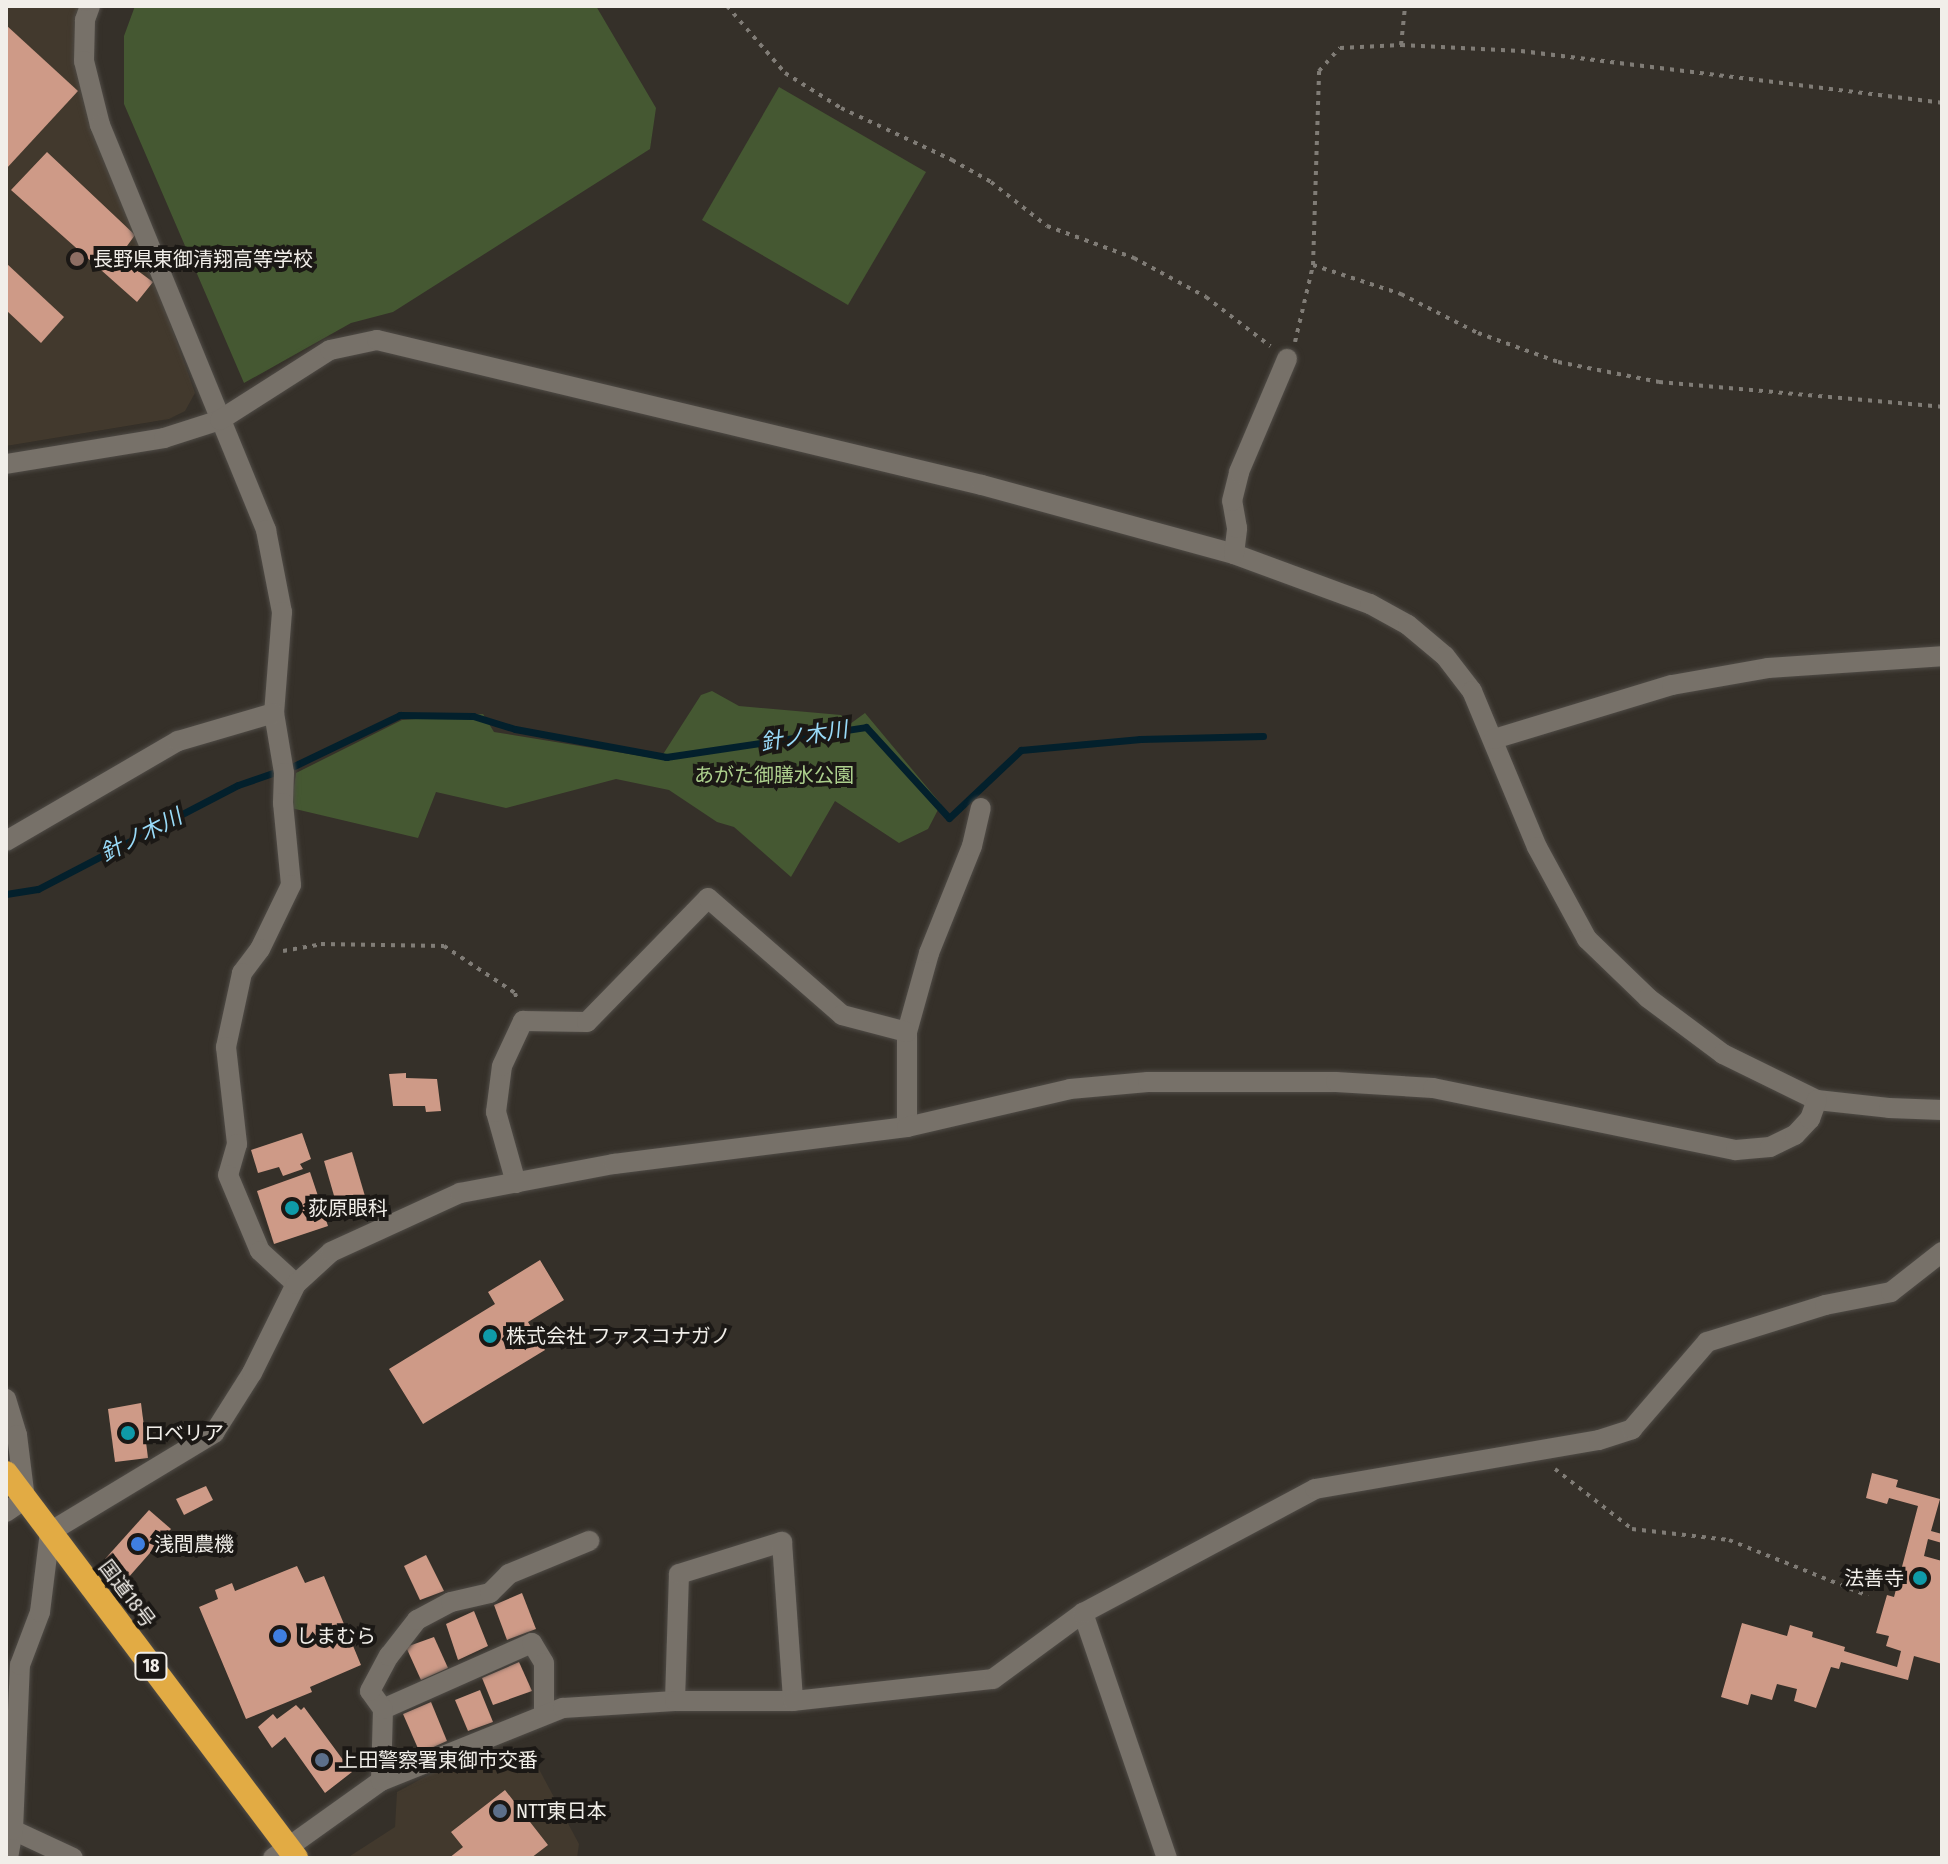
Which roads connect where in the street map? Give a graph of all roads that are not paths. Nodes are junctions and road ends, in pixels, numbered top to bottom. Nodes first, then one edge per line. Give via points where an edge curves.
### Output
1 (90, 6) edge
2 (1287, 359) road end
3 (220, 420) junction
4 (6, 464) edge
5 (1234, 554) junction
6 (1942, 656) edge
7 (274, 713) junction
8 (1494, 739) junction
9 (981, 808) dead end
10 (6, 841) edge
11 (907, 1032) junction
12 (1817, 1100) junction
13 (1942, 1110) edge
14 (907, 1127) junction
15 (516, 1183) junction
16 (1942, 1252) edge
17 (296, 1284) junction
18 (6, 1399) edge
19 (6, 1473) edge
20 (16, 1505) edge
21 (50, 1532) junction
22 (589, 1541) dead end
23 (1083, 1613) junction
24 (675, 1701) junction
25 (793, 1701) junction
26 (383, 1709) junction
27 (544, 1715) junction
28 (381, 1781) junction
29 (10, 1819) edge
30 (286, 1855) edge
31 (8, 1858) edge
32 (73, 1858) edge
33 (1167, 1858) edge

1 - 3 street via 84,61 100,125
2 - 5 street via 1239,472 1232,501
3 - 4 street via 164,438
3 - 5 street via 330,350 377,340 982,485
3 - 7 street via 266,530 282,612
5 - 8 street via 1331,587 1408,625 1445,656 1472,691
6 - 8 street via 1768,668 1672,685
7 - 10 street via 178,741
7 - 17 street via 284,773 291,885 242,973 226,1047 237,1144 228,1175 260,1251
8 - 12 street via 1537,847 1587,939 1648,998 1723,1054
9 - 11 street
11 - 14 street
11 - 15 street via 842,1015 708,898 587,1022 523,1021 502,1066 496,1112
12 - 13 street
12 - 14 street via 1810,1119 1795,1135 1770,1147 1736,1150 1433,1088 1336,1082 1148,1082 1070,1089
14 - 15 street via 614,1164
15 - 17 street via 460,1193 331,1252
16 - 23 street via 1891,1292 1825,1305 1707,1342 1632,1429 1599,1440 1315,1489
17 - 21 street via 252,1373 214,1433
18 - 20 street via 17,1435
19 - 20 highway, 国道18号 / 18
20 - 21 highway, 国道18号 / 18
21 - 29 street via 40,1612 20,1665
21 - 30 highway, 国道18号 / 18
22 - 26 street via 509,1574 490,1593 451,1602 417,1620 370,1691
23 - 25 street via 993,1679
23 - 33 street
24 - 25 street
24 - 25 street via 679,1574 782,1542
24 - 27 street via 563,1708
26 - 27 street via 532,1643 544,1663
26 - 28 street
27 - 28 street
28 - 30 street
29 - 31 street
29 - 32 street

